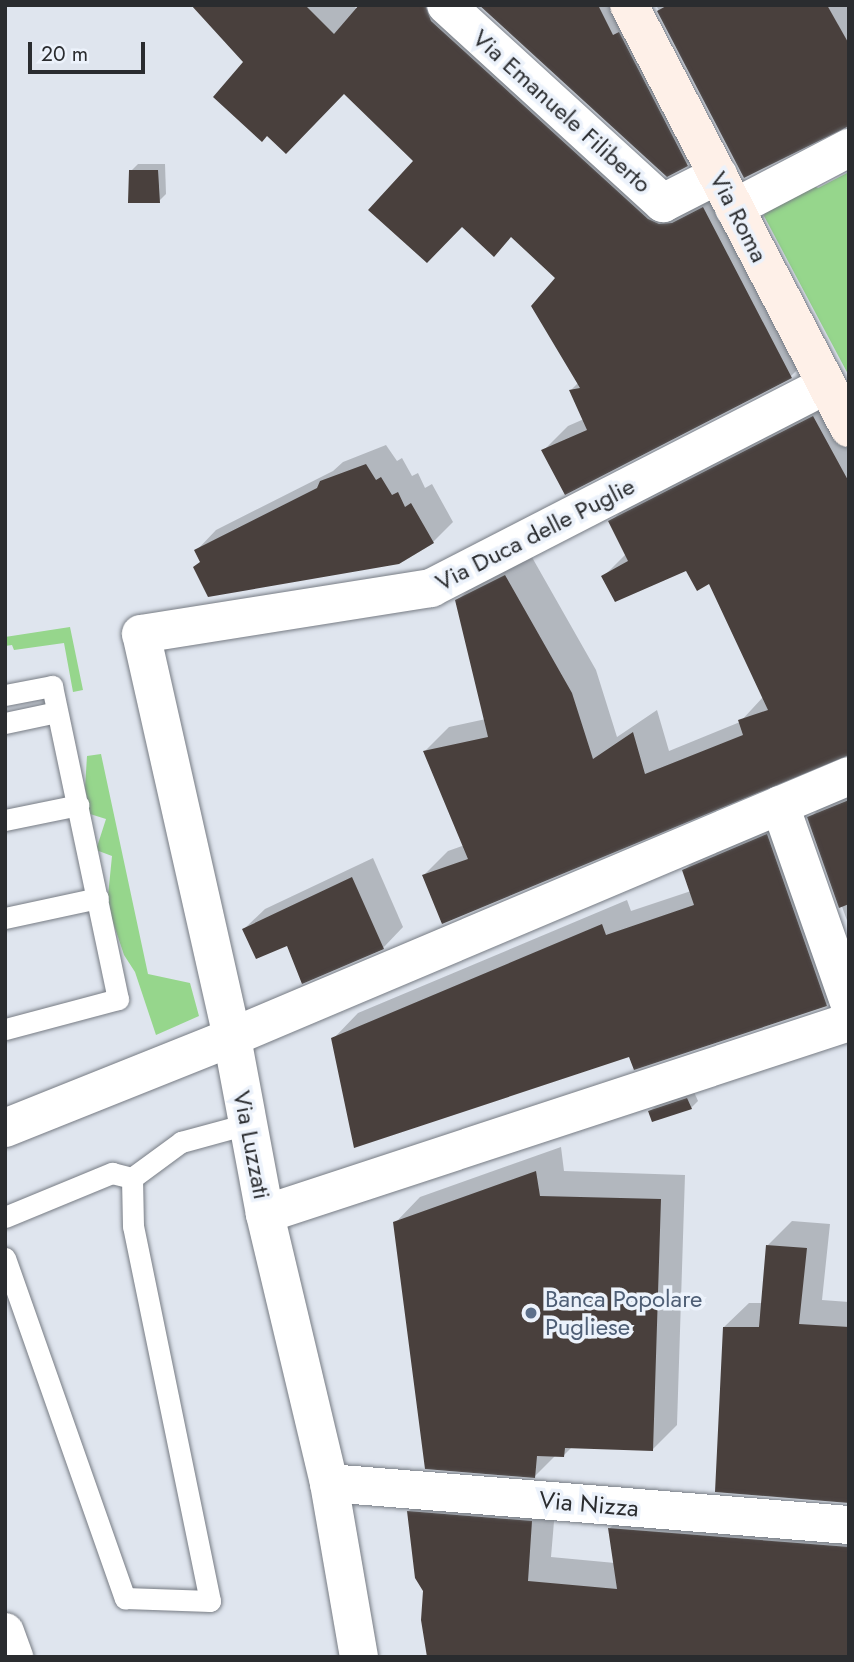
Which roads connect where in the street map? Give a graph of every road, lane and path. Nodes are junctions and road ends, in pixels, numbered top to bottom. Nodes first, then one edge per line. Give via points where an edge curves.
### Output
1 (446, 5) edge
2 (629, 5) edge
3 (849, 148) edge
4 (726, 192) junction
5 (826, 385) junction
6 (849, 428) edge
7 (141, 634) joint
8 (5, 695) edge
9 (57, 712) junction
10 (5, 723) edge
11 (849, 776) edge
12 (78, 804) junction
13 (780, 805) junction
14 (5, 820) edge
15 (99, 898) junction
16 (5, 918) edge
17 (849, 1002) edge
18 (849, 1023) edge
19 (5, 1029) edge
20 (232, 1037) junction
21 (247, 1124) junction
22 (5, 1128) edge
23 (132, 1178) junction
24 (265, 1214) junction
25 (5, 1217) edge
26 (5, 1258) edge
27 (329, 1483) junction
28 (849, 1525) edge
29 (5, 1632) edge
30 (14, 1657) edge
31 (359, 1657) edge

1 - 4 street, Via Emanuele Filiberto via 663,203
2 - 4 main road, Via Roma
3 - 4 street
4 - 5 main road, Via Roma
5 - 6 main road, Via Roma
5 - 7 street, Via Duca delle Puglie via 431,588
7 - 20 street, Via Luzzati
8 - 9 lane via 52,686
9 - 10 lane
9 - 12 lane
11 - 13 street
12 - 14 lane
12 - 15 lane
13 - 17 street
13 - 20 street
15 - 16 lane
15 - 19 lane via 118,999
18 - 24 street
20 - 21 street, Via Luzzati
20 - 22 street
21 - 23 lane via 181,1142
21 - 24 street, Via Luzzati
23 - 25 lane via 113,1172
23 - 26 lane via 134,1226 210,1601 125,1598
24 - 27 street, Via Luzzati
27 - 28 street, Via Nizza
27 - 31 street, Via Luzzati
29 - 30 street

